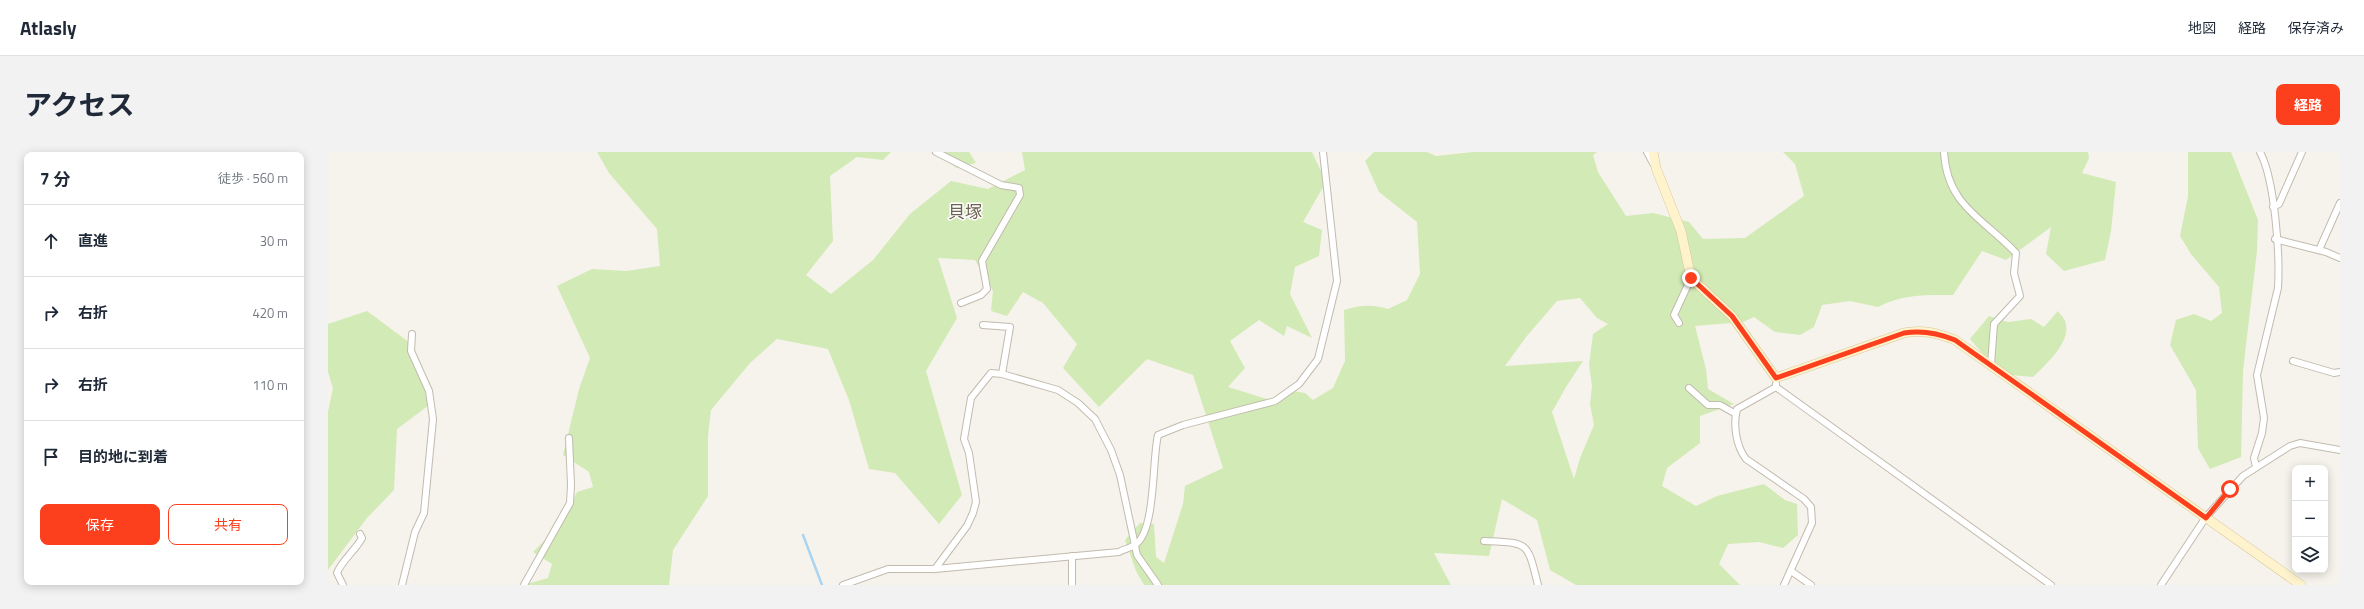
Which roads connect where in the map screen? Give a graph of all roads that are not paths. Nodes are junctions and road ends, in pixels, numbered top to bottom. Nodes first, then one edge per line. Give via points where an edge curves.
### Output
1 (936, 152) edge
2 (1323, 152) edge
3 (1647, 152) edge
4 (1654, 152) edge
5 (1944, 152) edge
6 (2260, 152) edge
7 (2302, 152) edge
8 (1656, 168) junction
9 (2340, 203) edge
10 (2273, 206) junction
11 (2275, 239) junction
12 (2319, 250) junction
13 (2340, 258) edge
14 (1691, 278) junction
15 (961, 303) dead end
16 (1679, 323) dead end
17 (983, 325) dead end
18 (412, 334) dead end
19 (2293, 361) dead end
20 (1991, 365) junction
21 (2340, 372) edge
22 (1002, 374) junction
23 (1776, 382) junction
24 (1690, 388) dead end
25 (1736, 414) junction
26 (569, 438) dead end
27 (2340, 450) edge
28 (2256, 467) junction
29 (2206, 518) junction
30 (360, 534) dead end
31 (1484, 542) dead end
32 (1136, 544) junction
33 (1072, 556) junction
34 (935, 569) junction
35 (1792, 571) junction
36 (343, 585) edge
37 (402, 585) edge
38 (524, 585) edge
39 (843, 585) edge
40 (1072, 585) edge
41 (1158, 585) edge
42 (1538, 585) edge
43 (1784, 585) edge
44 (1811, 585) edge
45 (2051, 585) edge
46 (2161, 585) edge
47 (2301, 585) edge

1 - 15 street via 1001,185 1019,188 1020,195 982,261 987,289 981,295
2 - 32 street via 1337,281 1318,359 1299,384 1275,401 1183,425 1158,435 1152,501 1144,534
3 - 8 street
4 - 8 street
5 - 20 street via 1950,184 1959,200 2016,253 2014,273 2020,296 1994,324
6 - 10 street via 2268,174
7 - 10 street via 2279,204
8 - 14 street via 1681,231
9 - 12 street
10 - 11 street
11 - 12 street
11 - 28 street via 2278,288 2257,375 2264,418 2254,458
12 - 13 street
14 - 16 street via 1674,314
14 - 23 street via 1732,316
17 - 22 street via 1010,326
18 - 37 street via 411,352 429,391 433,419 424,513 415,532
19 - 21 street via 2334,373
20 - 23 street via 1955,340 1940,333 1914,331
20 - 29 street
22 - 32 street via 1058,390 1078,403 1095,419 1120,475
22 - 34 street via 991,373 971,398 964,439 969,452 976,502 967,526
23 - 25 street via 1737,409
23 - 45 street
24 - 25 street via 1708,405 1720,405
25 - 35 street via 1739,451 1746,459 1804,498 1811,507 1812,523
26 - 38 street via 570,503
27 - 28 street via 2300,443 2290,446
28 - 29 street via 2230,489
29 - 46 street
29 - 47 street
30 - 36 street via 362,538 358,545 337,573
31 - 42 street via 1517,542 1524,546 1530,552
32 - 33 street via 1119,552
32 - 41 street via 1137,555
33 - 34 street
33 - 40 street
34 - 39 street via 888,569
35 - 43 street
35 - 44 street

